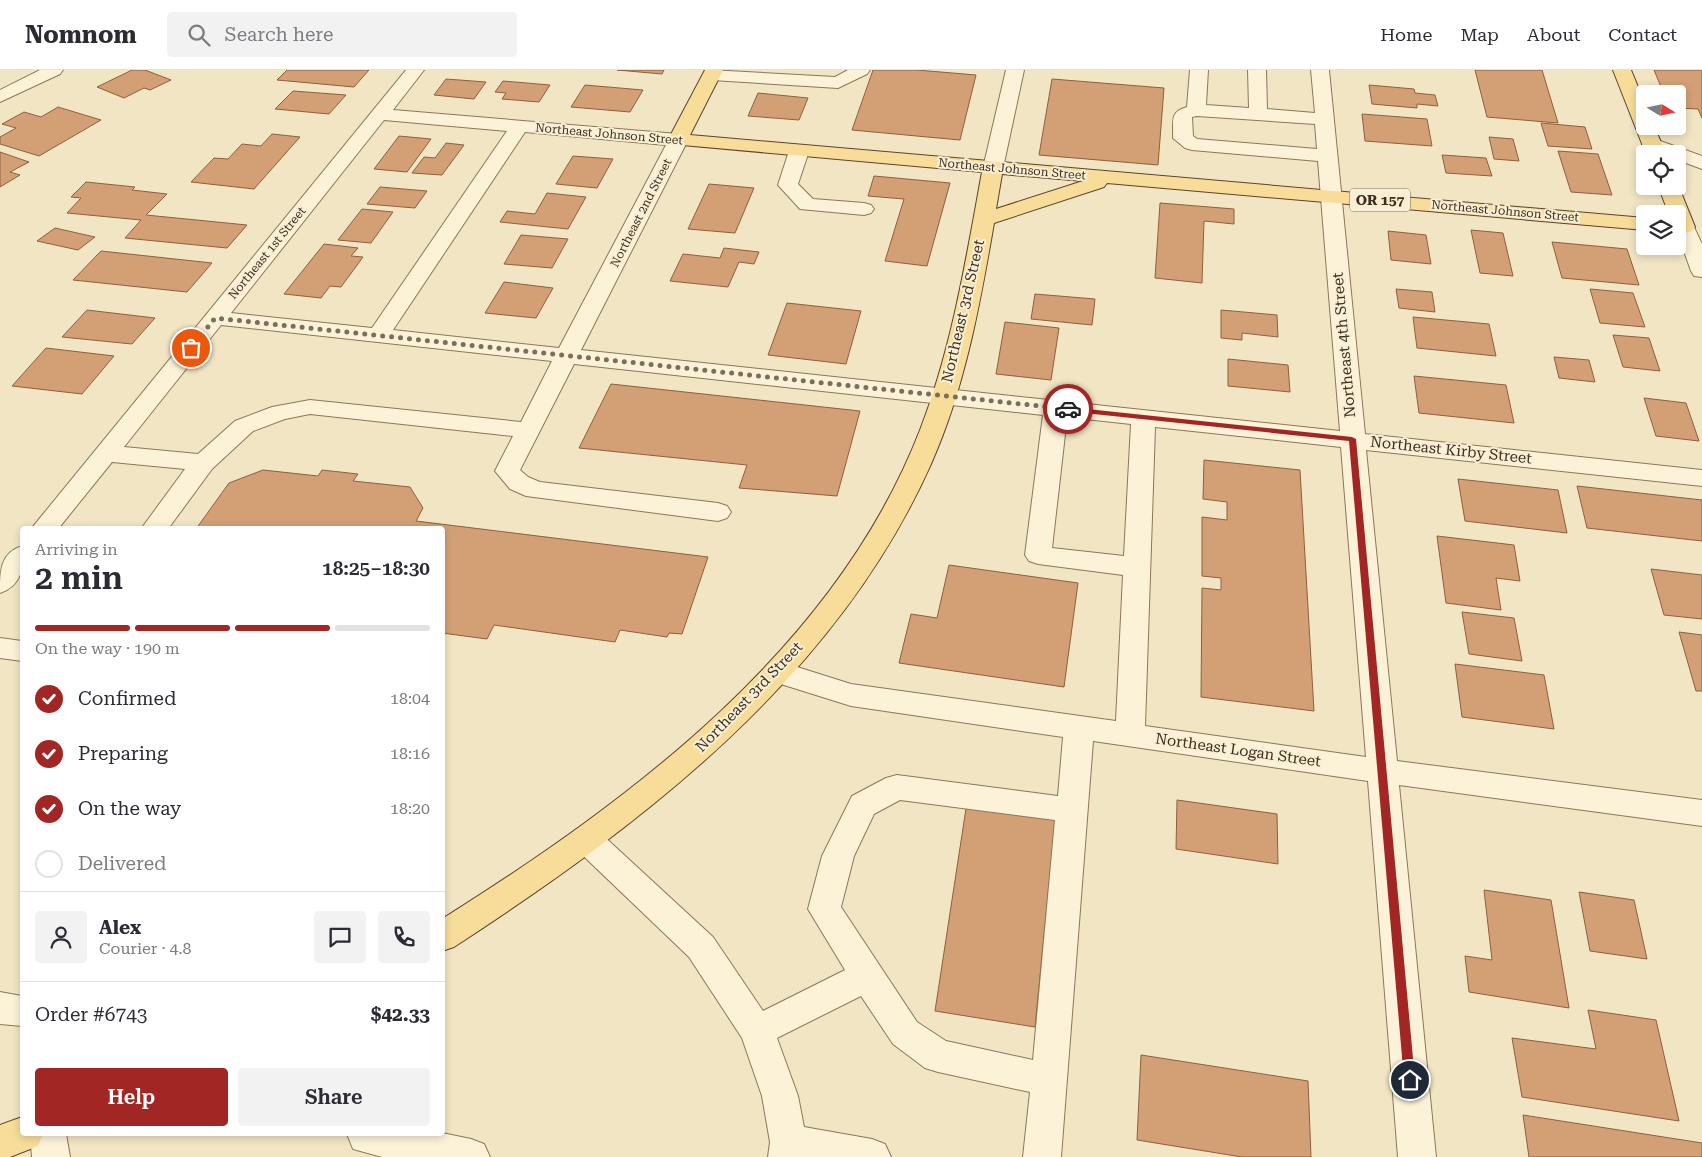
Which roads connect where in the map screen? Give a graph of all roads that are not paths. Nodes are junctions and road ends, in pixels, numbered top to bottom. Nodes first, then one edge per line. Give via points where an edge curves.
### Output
1 (54, 70) edge
2 (415, 70) edge
3 (1015, 70) edge
4 (1199, 70) edge
5 (1257, 70) edge
6 (1320, 70) edge
7 (1622, 70) edge
8 (861, 71) edge
9 (713, 72) edge
10 (0, 97) edge
11 (1196, 110) junction
12 (379, 114) junction
13 (1258, 114) junction
14 (1324, 119) junction
15 (518, 126) junction
16 (678, 140) junction
17 (1652, 145) edge
18 (800, 151) junction
19 (1327, 156) junction
20 (1686, 158) edge
21 (1702, 163) edge
22 (994, 168) junction
23 (1116, 178) junction
24 (1672, 195) edge
25 (1330, 196) junction
26 (864, 209) dead end
27 (984, 219) junction
28 (1636, 223) edge
29 (1688, 228) edge
30 (1702, 272) edge
31 (215, 318) junction
32 (379, 336) junction
33 (568, 356) junction
34 (944, 396) junction
35 (1056, 408) junction
36 (1143, 417) junction
37 (528, 430) junction
38 (1352, 439) junction
39 (106, 452) junction
40 (203, 463) junction
41 (1702, 478) edge
42 (718, 512) dead end
43 (46, 526) edge
44 (156, 526) edge
45 (20, 558) edge
46 (1137, 567) junction
47 (0, 583) edge
48 (0, 648) edge
49 (20, 651) edge
50 (778, 672) junction
51 (1079, 727) junction
52 (1130, 735) junction
53 (1382, 771) junction
54 (1072, 810) junction
55 (1702, 813) edge
56 (586, 839) junction
57 (445, 935) edge
58 (867, 976) junction
59 (0, 1008) edge
60 (20, 1011) edge
61 (756, 1031) junction
62 (1049, 1080) junction
63 (20, 1136) edge
64 (48, 1136) edge
65 (366, 1136) edge
66 (0, 1143) edge
67 (788, 1150) edge
68 (51, 1157) edge
69 (471, 1157) edge
70 (872, 1157) edge
71 (1042, 1157) edge
72 (1416, 1157) edge

1 - 10 street
2 - 12 street, Northeast 1st Street
3 - 22 street, Northeast 3rd Street
4 - 11 street
5 - 13 street
6 - 14 street, Northeast 4th Street
7 - 17 main road
8 - 9 street via 838,83
9 - 16 main road, Northeast 2nd Street
11 - 13 street
11 - 19 street via 1183,114 1183,138 1192,144
12 - 15 street, Northeast Johnson Street / OR 157
12 - 31 street, Northeast 1st Street
13 - 14 street
14 - 19 street, Northeast 4th Street
15 - 16 street, Northeast Johnson Street / OR 157
15 - 32 street
16 - 18 main road, Northeast Johnson Street / OR 157
16 - 33 street, Northeast 2nd Street
18 - 22 main road, Northeast Johnson Street / OR 157
18 - 26 street via 788,185 807,205
19 - 25 street, Northeast 4th Street
20 - 21 street
22 - 23 main road, Northeast Johnson Street / OR 157
22 - 27 main road, Northeast 3rd Street
23 - 25 main road, Northeast Johnson Street / OR 157
23 - 27 main road
24 - 29 main road
25 - 28 main road, Northeast Johnson Street / OR 157
25 - 38 street, Northeast 4th Street
27 - 34 main road, Northeast 3rd Street via 962,332
29 - 30 street
31 - 32 street, Northeast Kirby Street
31 - 39 street, Northeast 1st Street
32 - 33 street, Northeast Kirby Street
33 - 34 street, Northeast Kirby Street
33 - 37 street, Northeast 2nd Street
34 - 35 street, Northeast Kirby Street
34 - 50 main road, Northeast 3rd Street via 918,464 880,541 828,614
35 - 36 street, Northeast Kirby Street
35 - 46 street via 1038,555
36 - 38 street, Northeast Kirby Street
36 - 46 street
37 - 40 street via 310,406 280,412 244,426
37 - 42 street, Northeast 2nd Street via 507,471 519,483 535,490
38 - 41 street, Northeast Kirby Street
38 - 53 street, Northeast 4th Street
39 - 40 street
39 - 43 street, Northeast 1st Street
40 - 44 street
45 - 47 street
46 - 52 street
48 - 49 street
50 - 51 street, Northeast Logan Street via 851,695
50 - 56 main road, Northeast 3rd Street via 686,761
51 - 52 street, Northeast Logan Street
51 - 54 street
52 - 53 street, Northeast Logan Street
53 - 55 street, Northeast Logan Street
53 - 72 street, Northeast 4th Street
54 - 58 street via 897,787 863,806 838,856 824,909
54 - 62 street
56 - 57 main road, Northeast 3rd Street via 507,897
56 - 61 street via 701,947
58 - 61 street
58 - 62 street via 905,1033 938,1056
59 - 60 street
61 - 67 street via 780,1096
62 - 71 street
63 - 66 main road
64 - 68 street
65 - 69 street
67 - 70 street

